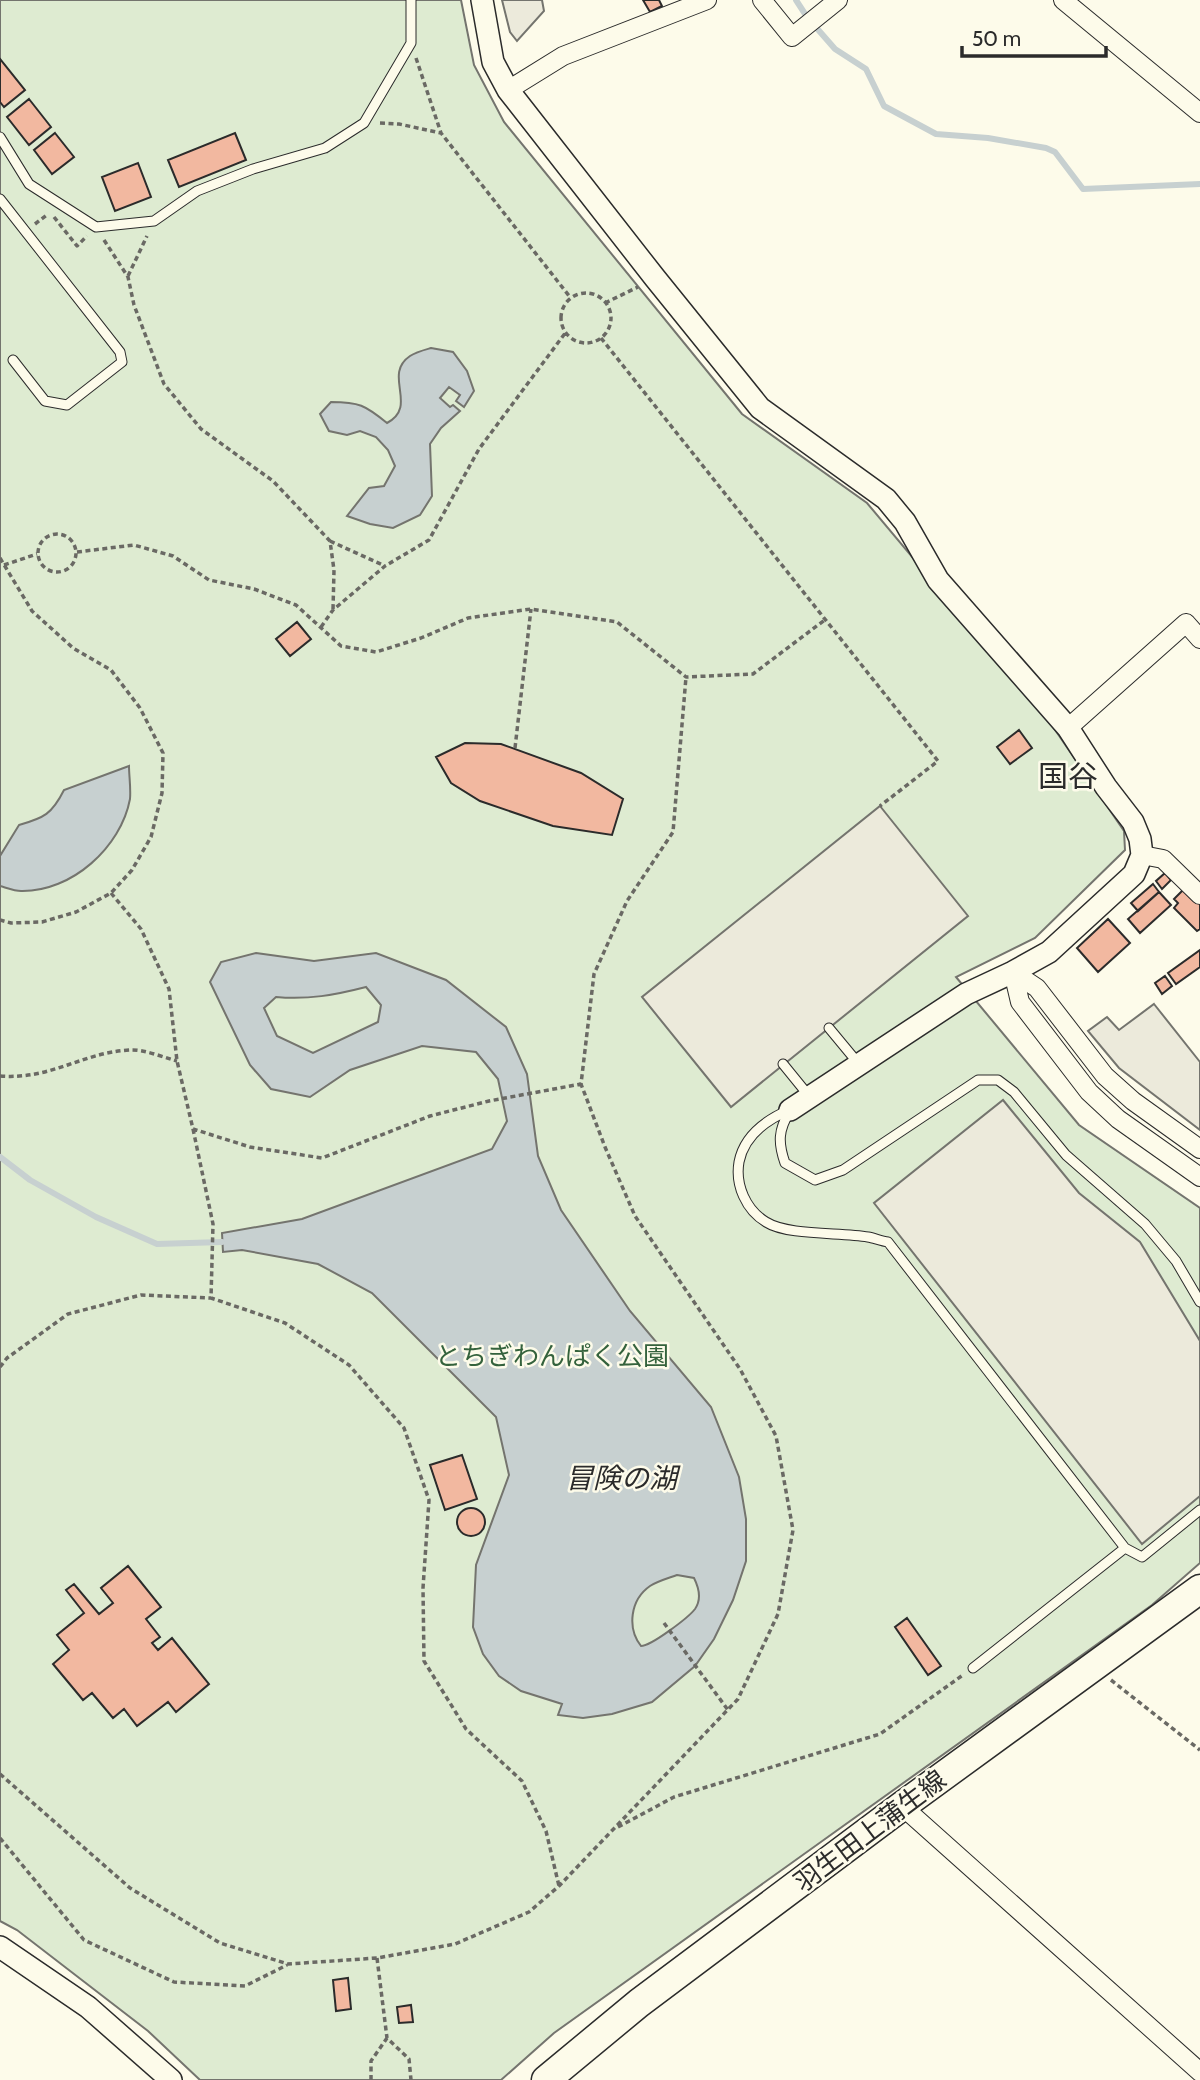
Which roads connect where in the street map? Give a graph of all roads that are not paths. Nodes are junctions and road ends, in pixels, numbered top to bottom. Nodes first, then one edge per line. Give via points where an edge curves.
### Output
1 (411, 0) edge
2 (482, 0) edge
3 (707, 0) edge
4 (762, 0) edge
5 (838, 0) edge
6 (1063, 0) edge
7 (508, 90) junction
8 (1200, 113) edge
9 (0, 137) edge
10 (0, 199) edge
11 (13, 360) dead end
12 (1200, 639) edge
13 (1068, 728) junction
14 (1142, 855) junction
15 (1200, 895) edge
16 (1013, 972) junction
17 (829, 1028) dead end
18 (783, 1065) dead end
19 (859, 1065) junction
20 (810, 1097) junction
21 (790, 1110) junction
22 (1200, 1149) edge
23 (1200, 1177) edge
24 (1200, 1302) edge
25 (1200, 1510) edge
26 (1125, 1548) junction
27 (1200, 1589) edge
28 (973, 1668) road end
29 (902, 1805) junction
30 (0, 1947) edge
31 (1200, 2073) edge
32 (172, 2080) edge
33 (545, 2080) edge

1 - 9 lane via 411,43 364,122 325,148 197,191 154,221 96,227 29,184
2 - 7 street via 493,62
3 - 7 street via 564,55
4 - 5 street via 792,37
6 - 8 street
7 - 13 street via 760,408 886,499 905,522 938,580
10 - 11 lane via 120,352 122,362 67,405 45,401
12 - 13 street via 1185,623
13 - 14 street via 1133,821
14 - 15 street via 1163,859
14 - 16 street via 1134,874 1049,952
16 - 19 street via 965,994
16 - 22 street via 1037,988 1105,1076
16 - 23 street via 1020,1002 1089,1092 1118,1119
17 - 19 lane
18 - 20 lane
19 - 20 street
20 - 21 street
21 - 24 lane via 778,1143 785,1163 815,1180 843,1170 978,1080 998,1080 1066,1155 1145,1224 1176,1261
21 - 26 lane via 751,1135 743,1147 737,1178 753,1211 767,1223 785,1229 888,1242
25 - 26 lane via 1142,1557
26 - 28 lane
27 - 29 main road, 羽生田上蒲生線
29 - 31 street
29 - 33 main road, 羽生田上蒲生線 via 639,2003
30 - 32 street via 88,2007

